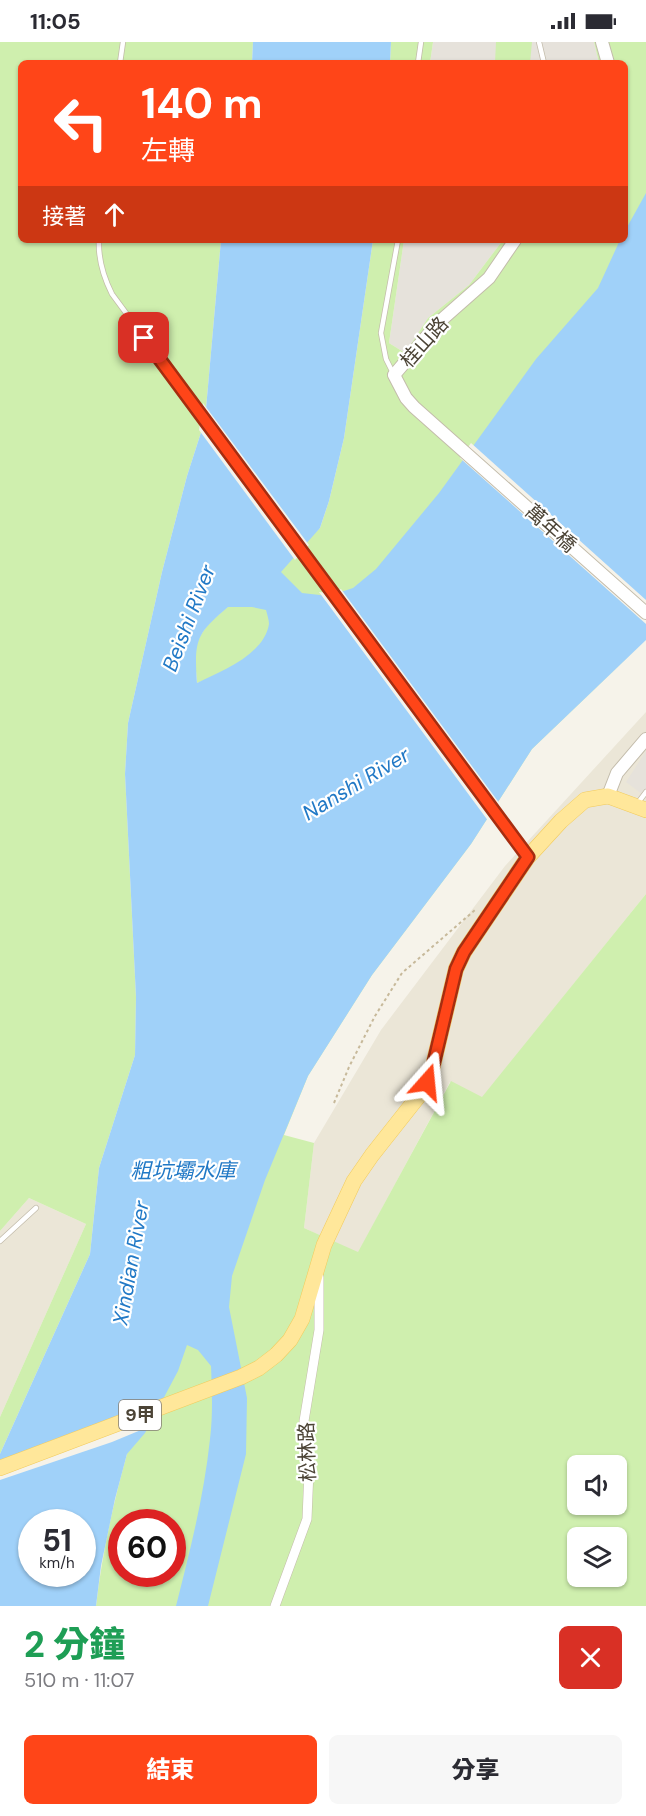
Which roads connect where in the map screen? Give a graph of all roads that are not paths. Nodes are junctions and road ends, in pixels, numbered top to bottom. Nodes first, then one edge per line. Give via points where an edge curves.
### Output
1 (123, 42) edge
2 (422, 42) edge
3 (539, 42) edge
4 (602, 42) edge
5 (120, 60) edge
6 (419, 60) edge
7 (543, 60) edge
8 (607, 60) edge
9 (99, 243) edge
10 (397, 243) edge
11 (513, 243) edge
12 (394, 375) junction
13 (455, 443) joint
14 (646, 613) edge
15 (646, 739) edge
16 (646, 792) edge
17 (608, 796) junction
18 (641, 808) edge
19 (528, 857) junction
20 (36, 1208) dead end
21 (0, 1241) edge
22 (320, 1257) junction
23 (0, 1467) edge
24 (275, 1606) edge

1 - 5 lane
2 - 6 lane
3 - 7 lane
4 - 8 street
9 - 19 lane via 104,278 112,294
10 - 12 lane via 381,333
11 - 12 street, 桂山路 via 489,278 438,323
12 - 13 street, 桂山路 via 414,407
13 - 14 street, 萬年橋
15 - 17 street via 617,773
16 - 18 lane
17 - 18 main road
17 - 19 main road, 9甲 via 585,800
19 - 22 main road, 9甲 via 456,969 432,1070 421,1093 354,1181
20 - 21 lane
22 - 23 main road, 9甲 via 302,1319 290,1340 260,1368
22 - 24 street, 松林路 via 319,1330 304,1421 308,1519

